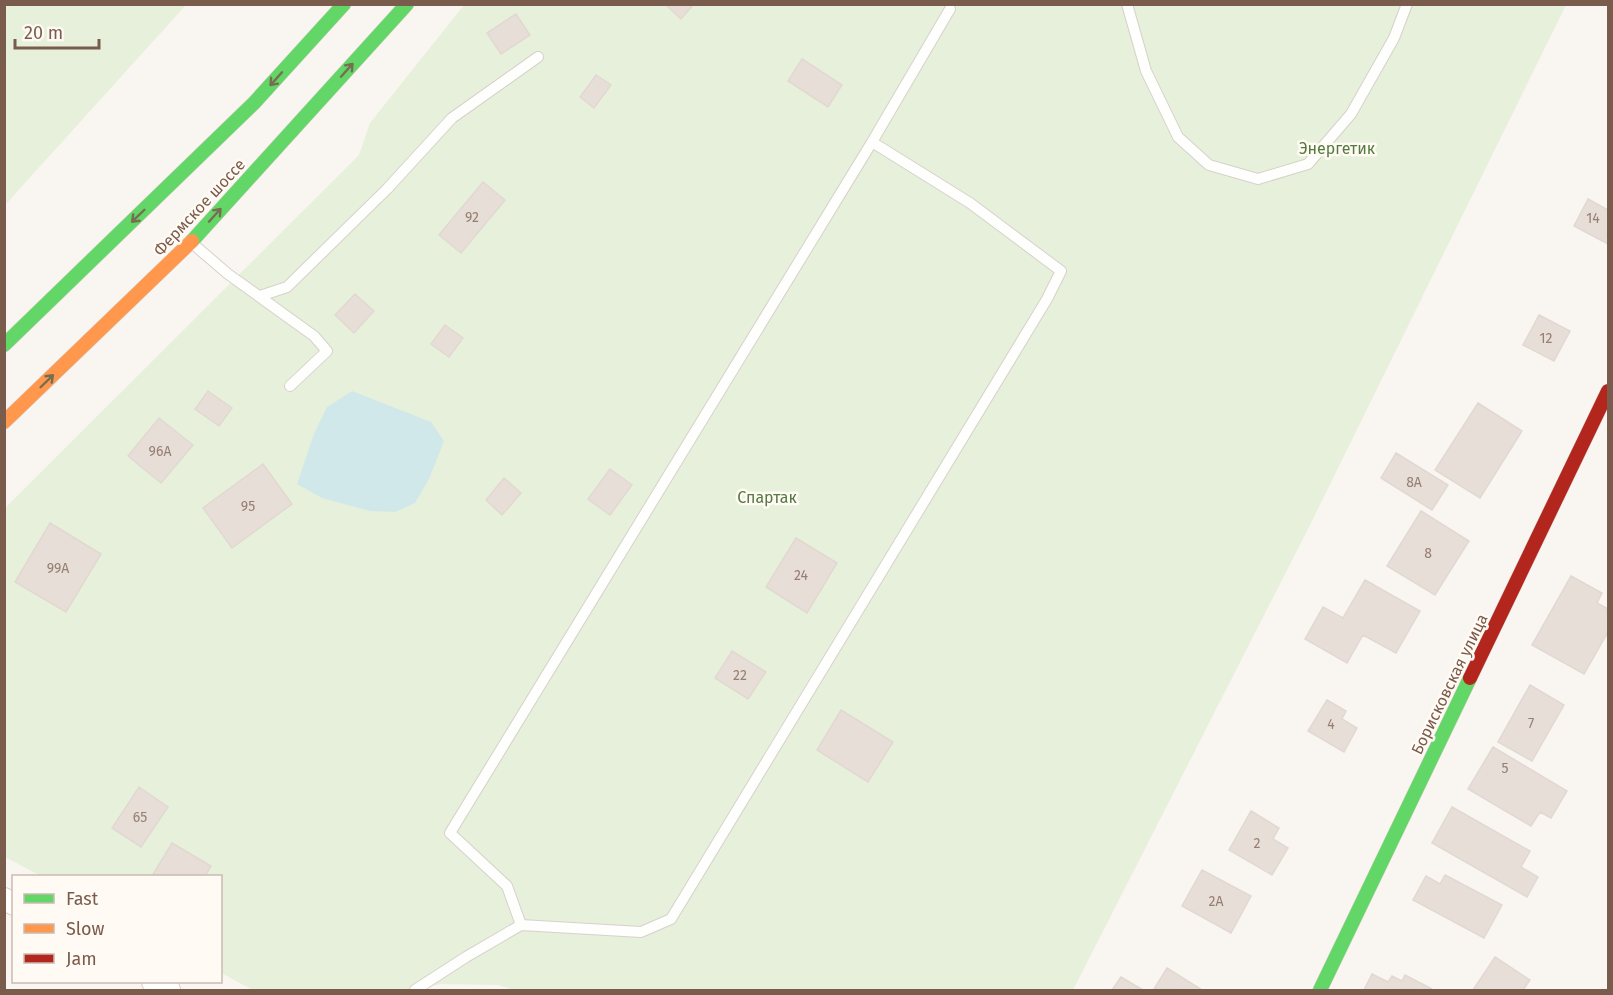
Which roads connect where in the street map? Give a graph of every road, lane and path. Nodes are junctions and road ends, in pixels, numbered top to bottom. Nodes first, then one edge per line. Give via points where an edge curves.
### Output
1 (344, 4) edge
2 (407, 4) edge
3 (1127, 4) edge
4 (1407, 4) edge
5 (950, 9) dead end
6 (538, 57) dead end
7 (872, 142) junction
8 (191, 242) junction
9 (260, 296) junction
10 (4, 345) edge
11 (290, 386) dead end
12 (1608, 391) edge
13 (4, 422) edge
14 (521, 925) junction
15 (415, 990) edge
16 (1320, 990) edge

1 -> 10 main road, Фермское шоссе via 254,103
8 -> 2 main road, Фермское шоссе
3 - 4 lane via 1146,71 1178,137 1209,165 1258,179 1308,164 1351,114 1394,38
5 - 7 lane
6 - 9 lane via 452,118 387,189 287,287
7 - 14 lane via 450,833 507,886
7 - 14 lane via 970,202 1061,271 671,920 641,932
8 - 9 lane
13 -> 8 main road, Фермское шоссе
9 - 11 lane via 314,336 327,351
12 - 16 main road, Борисковская улица
14 - 15 lane

